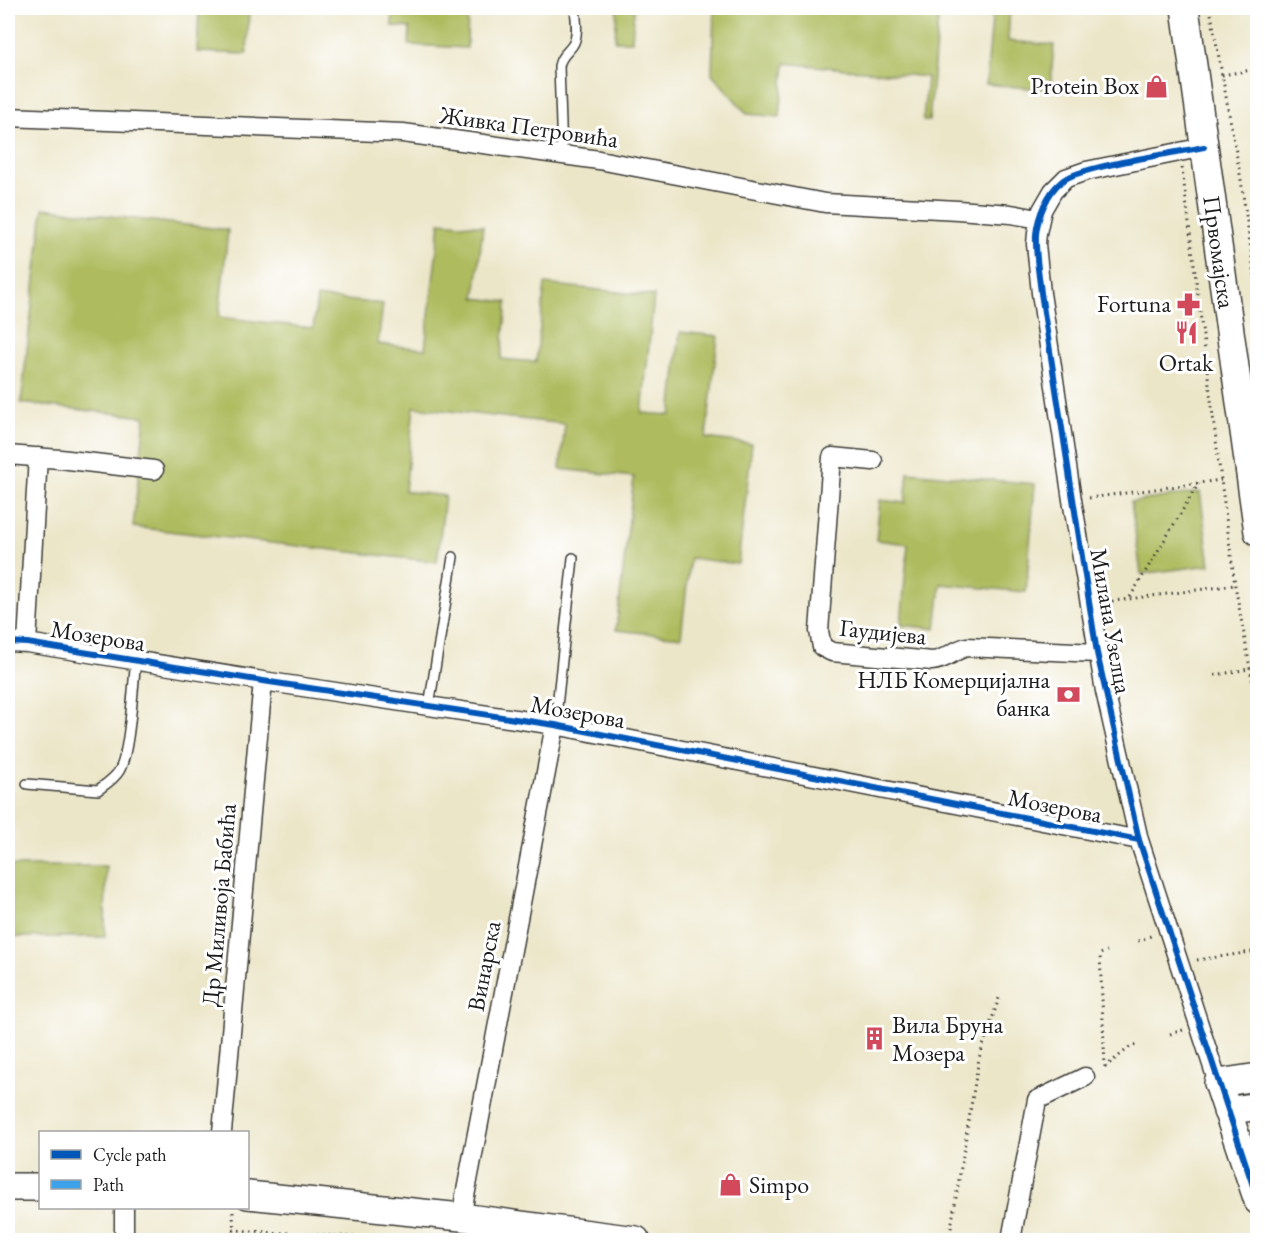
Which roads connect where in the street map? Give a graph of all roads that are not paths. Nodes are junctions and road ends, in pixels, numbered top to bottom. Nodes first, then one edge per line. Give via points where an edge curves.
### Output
1 (575, 8) edge
2 (1185, 8) edge
3 (8, 117) edge
4 (1192, 149) junction
5 (562, 154) junction
6 (1039, 219) junction
7 (8, 456) edge
8 (38, 458) junction
9 (873, 461) dead end
10 (154, 470) dead end
11 (1257, 532) edge
12 (453, 557) dead end
13 (573, 558) dead end
14 (8, 642) edge
15 (27, 643) junction
16 (1098, 653) junction
17 (136, 660) junction
18 (264, 681) junction
19 (429, 706) junction
20 (555, 725) junction
21 (27, 784) dead end
22 (1139, 840) junction
23 (1085, 1077) dead end
24 (1257, 1077) edge
25 (1218, 1083) junction
26 (1257, 1106) edge
27 (1227, 1111) junction
28 (222, 1131) edge
29 (8, 1187) edge
30 (39, 1187) edge
31 (249, 1195) edge
32 (1257, 1201) edge
33 (124, 1209) edge
34 (461, 1217) junction
35 (124, 1240) edge
36 (636, 1240) edge
37 (1011, 1240) edge

1 - 5 lane via 575,40 562,55 559,66
2 - 4 street, Првомајска
3 - 5 street, Живка Петровића via 403,134
4 - 6 street, Милана Узелца via 1066,178 1053,190
4 - 11 street, Првомајска via 1225,286
5 - 6 street, Живка Петровића via 825,203
6 - 16 street, Милана Узелца via 1036,244 1041,293
7 - 8 street
8 - 10 street
8 - 15 street
9 - 16 street, Гаудијева via 832,457 819,631 822,647 832,652 932,661 946,659 967,647
12 - 19 lane
13 - 20 lane
14 - 15 street, Мозерова
15 - 17 street, Мозерова
16 - 22 street, Милана Узелца
17 - 18 street, Мозерова
17 - 21 lane via 126,753 120,770 98,790
18 - 19 street, Мозерова
18 - 28 street, Др Миливоја Бабића
19 - 20 street, Мозерова
20 - 22 street, Мозерова
20 - 34 street, Винарска
22 - 25 street, Милана Узелца
23 - 37 street via 1037,1100
24 - 25 street
25 - 27 street, Милана Узелца
26 - 27 street
27 - 32 street, Милана Узелца
29 - 30 street
31 - 34 street
33 - 35 street
34 - 36 street

